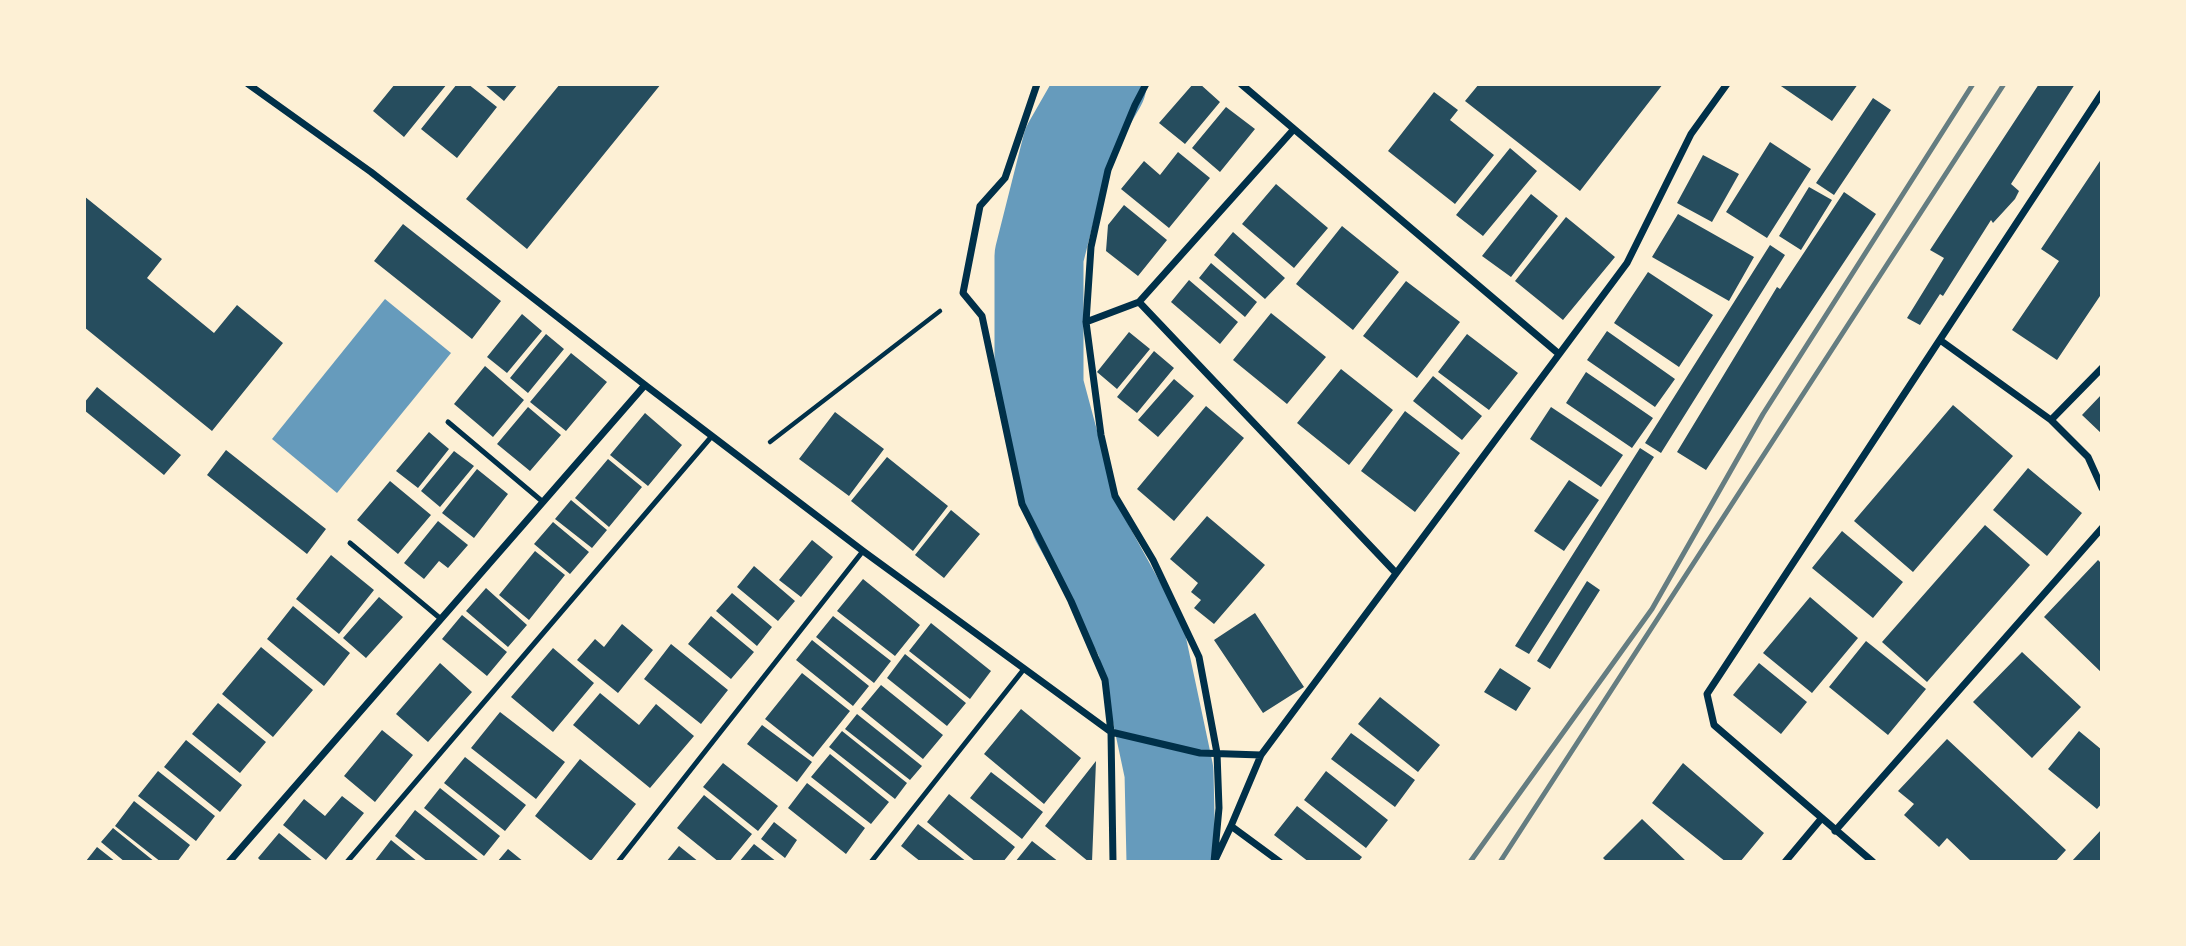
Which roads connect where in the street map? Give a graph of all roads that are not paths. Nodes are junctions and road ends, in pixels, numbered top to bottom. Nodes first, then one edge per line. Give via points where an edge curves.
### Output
1 (248, 84) edge
2 (1037, 84) edge
3 (1146, 84) edge
4 (1241, 84) edge
5 (1727, 84) edge
6 (2102, 93) edge
7 (1293, 129) junction
8 (1139, 302) junction
9 (1086, 322) junction
10 (1940, 340) junction
11 (1559, 354) junction
12 (2102, 368) edge
13 (645, 385) junction
14 (2051, 420) junction
15 (448, 422) dead end
16 (712, 436) junction
17 (2102, 488) edge
18 (543, 502) junction
19 (2102, 528) edge
20 (351, 543) dead end
21 (863, 551) junction
22 (1396, 573) junction
23 (441, 619) junction
24 (1024, 668) junction
25 (1111, 732) junction
26 (1217, 754) junction
27 (1261, 755) junction
28 (1821, 819) junction
29 (1231, 827) junction
30 (1835, 831) junction
31 (229, 862) edge
32 (347, 862) edge
33 (618, 862) edge
34 (871, 862) edge
35 (1113, 862) edge
36 (1214, 862) edge
37 (1280, 862) edge
38 (1785, 862) edge
39 (1873, 862) edge

1 - 13 street via 370,172
2 - 25 street via 1005,178 980,206 963,293 982,316 1021,504 1105,680
3 - 9 street via 1108,170 1091,247
4 - 7 street
5 - 11 street via 1691,134 1627,262
6 - 10 street
7 - 8 street
7 - 11 street
8 - 9 street
8 - 22 street
9 - 26 street via 1101,435 1115,496 1153,560 1199,657
10 - 14 street
10 - 28 street via 1707,694 1714,725
11 - 22 street
12 - 14 street
13 - 16 street
13 - 18 street
14 - 17 street via 2088,457
15 - 18 lane
16 - 21 street
16 - 32 lane
18 - 23 street
19 - 30 street
20 - 23 lane
21 - 24 street
21 - 33 lane
22 - 27 street
23 - 31 street
24 - 25 street
24 - 34 lane
25 - 26 street
25 - 35 street
26 - 27 street
26 - 36 street
27 - 29 street
28 - 30 street
28 - 38 street
29 - 36 street
29 - 37 street
30 - 39 street

